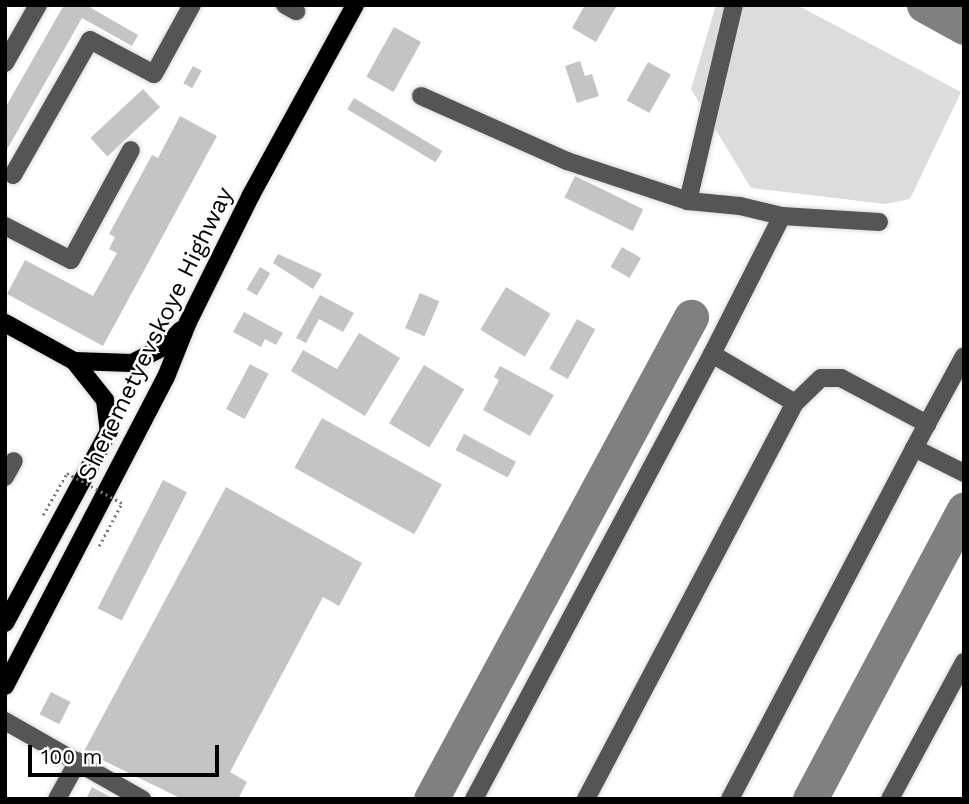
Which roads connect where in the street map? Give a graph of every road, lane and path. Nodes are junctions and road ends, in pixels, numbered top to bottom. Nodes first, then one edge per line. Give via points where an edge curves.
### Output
1 (38, 5) edge
2 (191, 5) edge
3 (355, 5) edge
4 (734, 5) edge
5 (5, 63) edge
6 (421, 96) dead end
7 (131, 150) dead end
8 (13, 175) dead end
9 (688, 201) junction
10 (782, 216) junction
11 (879, 222) dead end
12 (5, 226) edge
13 (188, 322) junction
14 (5, 323) edge
15 (712, 354) junction
16 (964, 356) edge
17 (74, 361) junction
18 (795, 403) junction
19 (927, 424) junction
20 (914, 448) junction
21 (964, 473) edge
22 (43, 515) dead end
23 (99, 546) dead end
24 (5, 623) edge
25 (964, 662) edge
26 (5, 686) edge
27 (5, 721) edge
28 (78, 761) junction
29 (57, 799) edge
30 (142, 799) edge
31 (474, 799) edge
32 (586, 799) edge
33 (730, 799) edge
34 (890, 799) edge

1 - 5 lane
2 - 8 lane via 154,74 90,40
3 - 13 main road, Sheremetyevskoye Highway
4 - 9 lane
6 - 9 lane via 567,161
7 - 12 lane via 71,260
9 - 10 lane
10 - 11 lane
10 - 15 lane
13 - 17 main road via 164,347 132,363
13 - 26 main road, Sheremetyevskoye Highway via 166,377
14 - 17 main road
15 - 18 lane
15 - 31 lane
16 - 19 lane
17 - 24 main road, Sheremetyevskoye Highway via 105,400 109,431
18 - 19 lane via 821,378 841,378
18 - 32 lane
19 - 20 lane
20 - 21 lane
20 - 33 lane
22 - 23 path, bridge via 66,473 122,503
25 - 34 lane
27 - 28 lane
28 - 29 lane
28 - 30 lane

